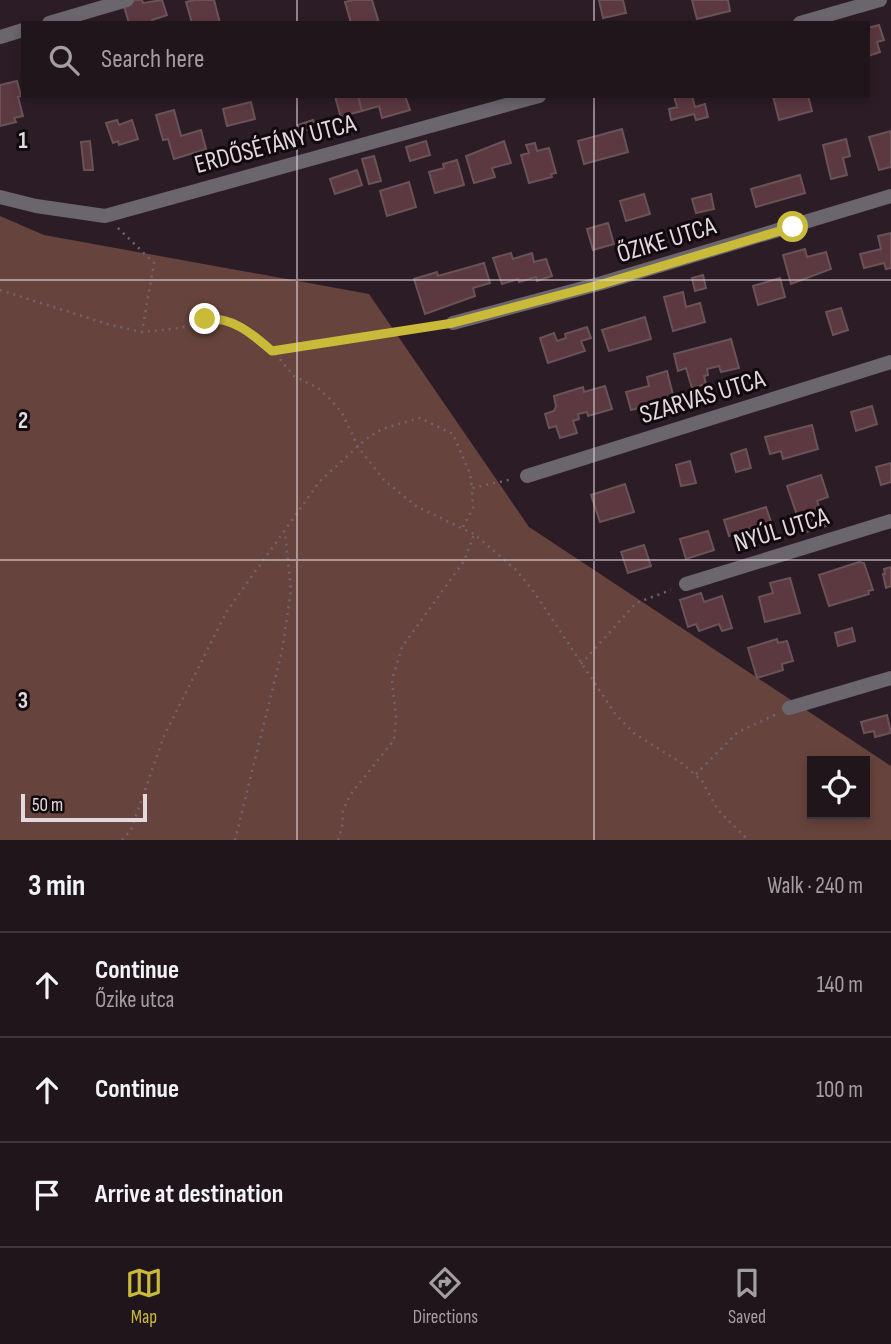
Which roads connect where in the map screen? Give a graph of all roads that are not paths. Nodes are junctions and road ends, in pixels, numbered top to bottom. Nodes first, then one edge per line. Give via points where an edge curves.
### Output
1 (127, 0) edge
2 (880, 0) edge
3 (56, 21) edge
4 (807, 21) edge
5 (21, 31) edge
6 (0, 37) edge
7 (532, 98) edge
8 (0, 197) edge
9 (891, 197) edge
10 (453, 323) road end
11 (891, 362) edge
12 (527, 476) road end
13 (891, 521) edge
14 (686, 584) road end
15 (891, 678) edge
16 (789, 708) road end

1 - 3 street
2 - 4 street
5 - 6 street
7 - 8 street, ERDŐSÉTÁNY UTCA via 105,216
9 - 10 street, ŐZIKE UTCA via 602,284
11 - 12 street, SZARVAS UTCA
13 - 14 street, NYÚL UTCA
15 - 16 street

